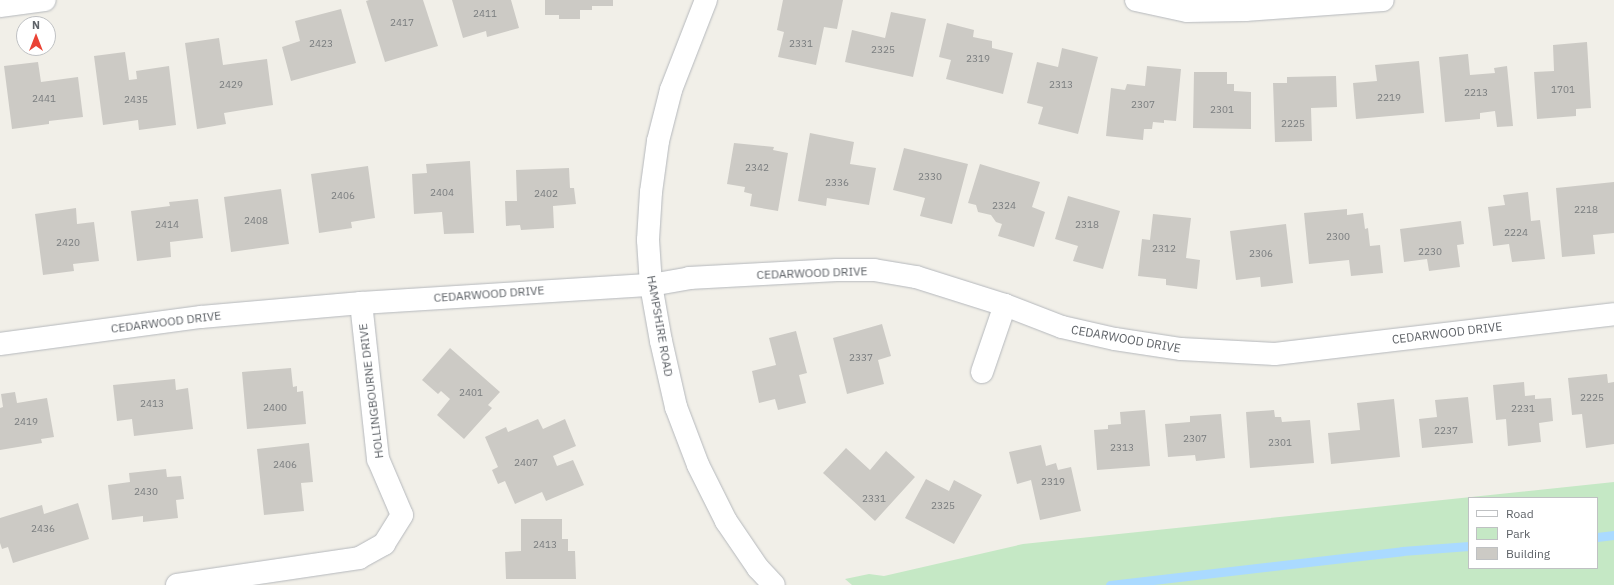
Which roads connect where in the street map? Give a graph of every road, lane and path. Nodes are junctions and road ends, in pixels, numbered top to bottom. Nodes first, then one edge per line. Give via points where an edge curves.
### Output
1 (45, 0) edge
2 (706, 0) edge
3 (1136, 0) edge
4 (1383, 0) edge
5 (0, 6) edge
6 (651, 284) junction
7 (361, 303) junction
8 (1005, 305) junction
9 (1614, 314) edge
10 (0, 344) edge
11 (982, 372) dead end
12 (177, 585) edge
13 (774, 585) edge

1 - 5 street
2 - 6 street, HAMPSHIRE ROAD via 671,90 658,141 648,240
3 - 4 street via 1187,11 1245,10
6 - 7 street, CEDARWOOD DRIVE
6 - 8 street, CEDARWOOD DRIVE via 696,278 874,270 916,277
6 - 13 street, HAMPSHIRE ROAD via 676,407 698,465 726,522 758,568
7 - 10 street, CEDARWOOD DRIVE via 201,317
7 - 12 street, HOLLINGBOURNE DRIVE via 378,459 402,515 384,544 359,558
8 - 9 street, CEDARWOOD DRIVE via 1062,327 1115,339 1181,349 1274,354
8 - 11 street

